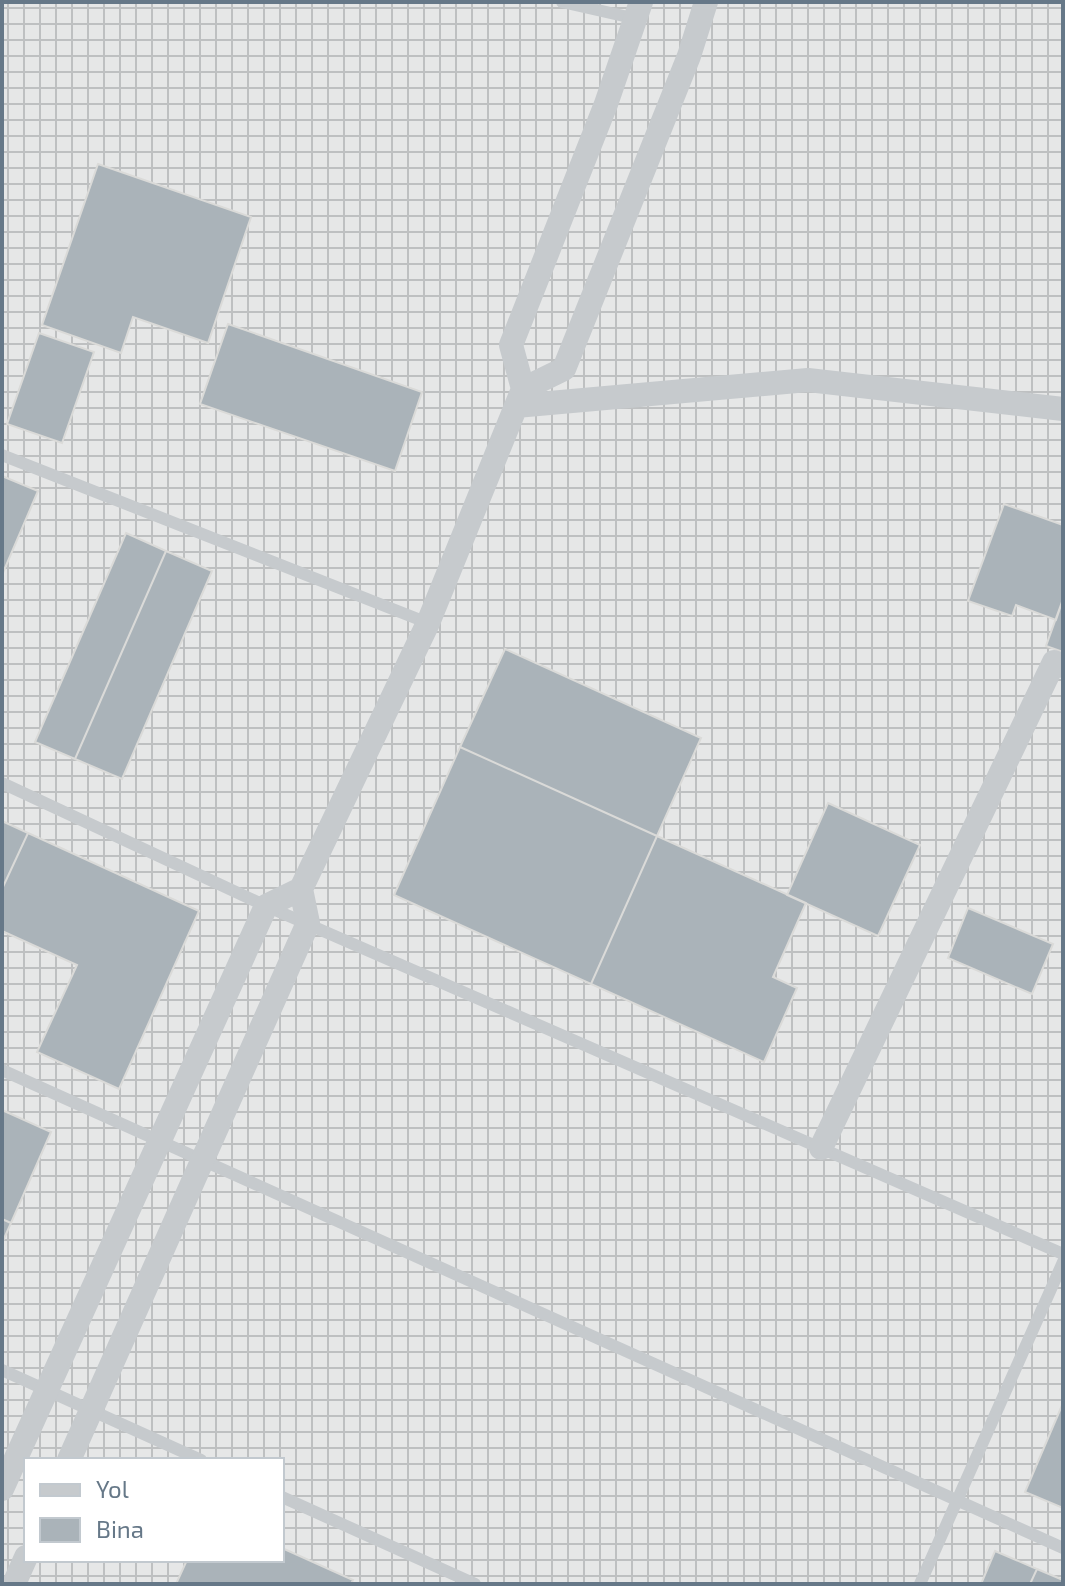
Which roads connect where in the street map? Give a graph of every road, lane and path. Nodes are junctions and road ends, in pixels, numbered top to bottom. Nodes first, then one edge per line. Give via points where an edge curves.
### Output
1 (562, 2) edge
2 (706, 2) edge
3 (639, 11) edge
4 (520, 398) junction
5 (1063, 409) edge
6 (2, 455) edge
7 (428, 623) junction
8 (1063, 666) edge
9 (2, 783) edge
10 (301, 889) junction
11 (266, 906) junction
12 (308, 923) junction
13 (2, 1070) edge
14 (159, 1142) junction
15 (821, 1148) junction
16 (203, 1162) junction
17 (1063, 1254) edge
18 (1063, 1262) edge
19 (2, 1370) edge
20 (46, 1391) junction
21 (92, 1411) junction
22 (70, 1458) edge
23 (197, 1458) edge
24 (2, 1489) edge
25 (284, 1498) edge
26 (957, 1502) junction
27 (1063, 1548) edge
28 (24, 1562) edge
29 (14, 1584) edge
30 (475, 1584) edge
31 (920, 1584) edge

1 - 3 lane
2 - 4 street via 564,369
3 - 4 street via 511,345
4 - 5 street via 808,380
4 - 7 street
6 - 7 lane
7 - 10 street
8 - 15 street via 1054,662
9 - 11 lane
10 - 11 street
10 - 12 street
11 - 12 lane
11 - 14 street
12 - 15 lane
12 - 16 street
13 - 14 lane
14 - 16 lane
14 - 20 street
15 - 17 lane
16 - 21 street
16 - 26 lane
18 - 26 lane
19 - 20 lane
20 - 21 lane
20 - 24 street
21 - 22 street
21 - 23 lane
25 - 30 lane
26 - 27 lane
26 - 31 lane
28 - 29 street

